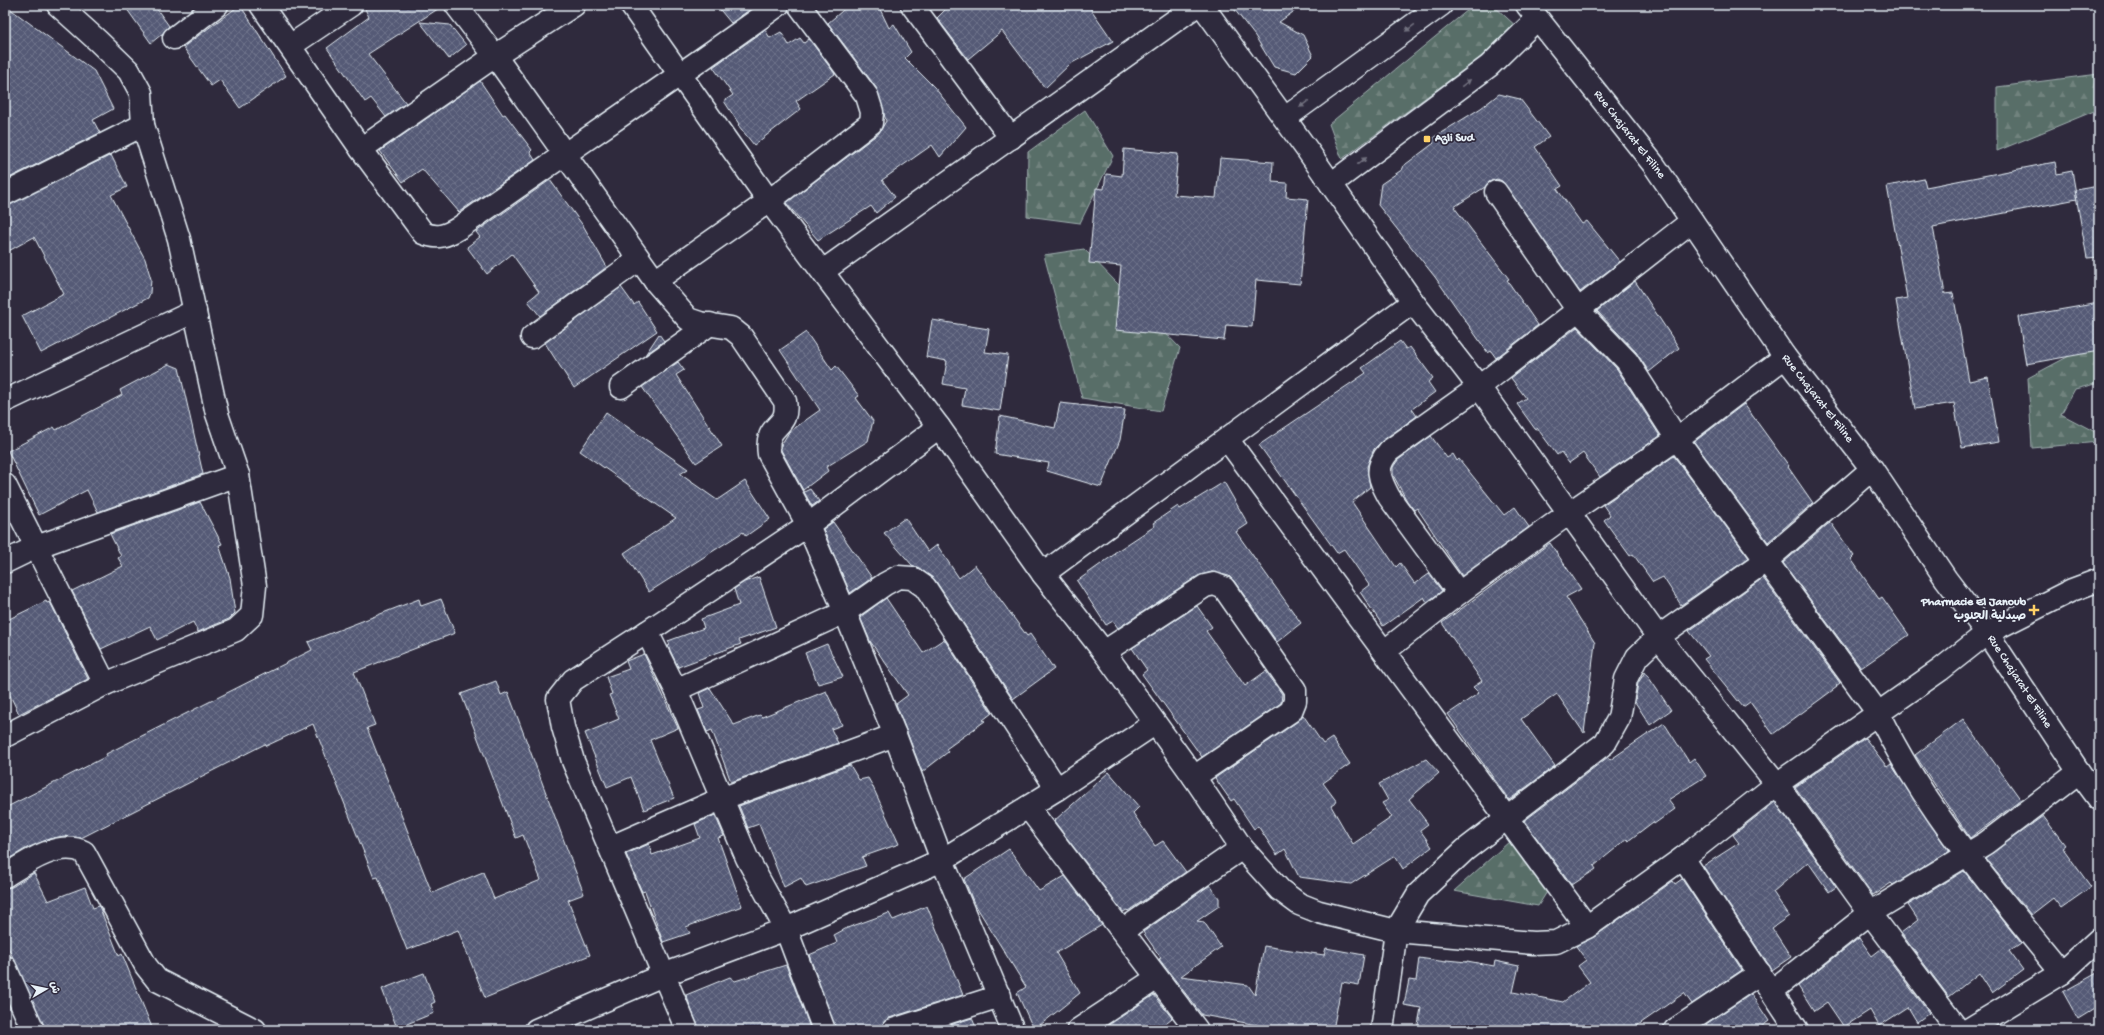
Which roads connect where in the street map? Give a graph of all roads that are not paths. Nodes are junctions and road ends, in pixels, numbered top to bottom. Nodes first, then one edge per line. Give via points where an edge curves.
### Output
1 (58, 5) edge
2 (217, 5) edge
3 (261, 5) edge
4 (352, 5) edge
5 (456, 5) edge
6 (574, 5) edge
7 (631, 5) edge
8 (778, 5) edge
9 (799, 5) edge
10 (912, 5) edge
11 (1198, 5) edge
12 (1202, 5) edge
13 (1441, 5) edge
14 (1532, 12) edge
15 (174, 38) dead end
16 (290, 46) junction
17 (495, 56) junction
18 (681, 76) junction
19 (1285, 118) junction
20 (143, 125) junction
21 (1011, 138) junction
22 (361, 149) junction
23 (564, 153) junction
24 (1331, 184) junction
25 (1496, 192) dead end
26 (5, 194) edge
27 (769, 201) junction
28 (1692, 221) junction
29 (638, 260) junction
30 (823, 271) junction
31 (654, 281) junction
32 (1413, 302) junction
33 (1577, 309) junction
34 (196, 311) junction
35 (710, 324) junction
36 (532, 337) dead end
37 (1785, 357) junction
38 (621, 386) dead end
39 (1479, 387) junction
40 (5, 401) edge
41 (939, 427) junction
42 (1228, 439) junction
43 (1677, 439) junction
44 (1872, 469) junction
45 (238, 475) junction
46 (5, 485) edge
47 (1569, 513) junction
48 (808, 525) junction
49 (36, 547) junction
50 (1767, 560) junction
51 (5, 562) edge
52 (1043, 574) junction
53 (2099, 580) edge
54 (1459, 593) junction
55 (845, 612) junction
56 (648, 632) junction
57 (1987, 633) junction
58 (1658, 637) junction
59 (1385, 651) junction
60 (1104, 652) junction
61 (105, 684) junction
62 (676, 690) junction
63 (1878, 713) junction
64 (1154, 724) junction
65 (5, 736) edge
66 (895, 736) junction
67 (2079, 772) junction
68 (1194, 777) junction
69 (1777, 784) junction
70 (1058, 789) junction
71 (721, 799) junction
72 (2099, 799) edge
73 (1028, 808) junction
74 (1507, 816) junction
75 (611, 847) junction
76 (1242, 848) junction
77 (1966, 854) junction
78 (1683, 858) junction
79 (942, 860) junction
80 (5, 876) edge
81 (1870, 913) junction
82 (1587, 927) junction
83 (786, 929) junction
84 (1122, 931) junction
85 (1396, 931) junction
86 (2099, 939) edge
87 (5, 967) edge
88 (1760, 973) junction
89 (2062, 973) junction
90 (663, 975) junction
91 (1157, 978) junction
92 (1772, 992) junction
93 (1000, 996) junction
94 (219, 1022) edge
95 (34, 1030) edge
96 (255, 1030) edge
97 (536, 1030) edge
98 (687, 1030) edge
99 (824, 1030) edge
100 (893, 1030) edge
101 (1013, 1030) edge
102 (1078, 1030) edge
103 (1197, 1030) edge
104 (1382, 1030) edge
105 (1675, 1030) edge
106 (1797, 1030) edge
107 (1958, 1030) edge
108 (1968, 1030) edge

1 - 20 street via 129,71 141,93
2 - 15 street
3 - 16 street
4 - 16 street
5 - 17 street
6 - 17 street
7 - 18 street
8 - 18 street
9 - 27 street via 867,96 872,112 871,123
10 - 21 street
11 - 21 street
12 - 19 street
13 -> 19 street
24 -> 14 street via 1490,66
14 - 28 street, Rue Chajarat El Filine via 1654,165
16 - 22 street
17 - 22 street
17 - 23 street
18 - 23 street
18 - 27 street
19 - 24 street
20 - 26 street
20 - 34 street via 178,239
21 - 30 street
22 - 23 street via 422,233 434,238 448,235 459,228
23 - 29 street
24 - 32 street
25 - 33 street
27 - 30 street
27 - 31 street
28 - 33 street
28 - 37 street, Rue Chajarat El Filine
29 - 31 street
29 - 36 street
30 - 41 street
31 - 35 street via 688,319
32 - 39 street
32 - 42 street
33 - 39 street
33 - 43 street via 1627,361
34 - 40 street
34 - 45 street via 216,414
35 - 38 street
35 - 48 street via 731,328 741,336 785,401 787,411 784,420 770,432 767,442 769,454
37 - 43 street
37 - 44 street, Rue Chajarat El Filine
39 - 47 street
39 - 54 street via 1389,451 1382,458 1378,469 1389,497
41 - 48 street
41 - 52 street
42 - 52 street
42 - 59 street
43 - 47 street
43 - 50 street
44 - 50 street
44 - 57 street, Rue Chajarat El Filine via 1946,579
45 - 49 street
45 - 61 street via 255,586 252,615 236,630
46 - 49 street
47 - 54 street
47 - 58 street
48 - 55 street
48 - 56 street
49 - 51 street
49 - 61 street
50 - 58 street
50 - 63 street
52 - 60 street
53 - 57 street via 2072,590
54 - 59 street
55 - 62 street
55 - 66 street
55 - 70 street via 898,577 912,578 925,587
56 - 62 street
56 - 75 street via 573,680 558,699 573,761
57 - 63 street via 1940,670
57 - 67 street, Rue Chajarat El Filine
58 - 69 street
58 - 74 street via 1638,657 1626,679 1619,718 1605,743
59 - 74 street
60 - 64 street
60 - 68 street via 1205,586 1214,584 1224,588 1295,690 1295,701 1291,711
61 - 65 street
62 - 71 street
63 - 69 street
63 - 77 street via 1896,752
64 - 68 street
64 - 70 street
66 - 71 street
66 - 79 street
67 - 72 street, Rue Chajarat El Filine
67 - 77 street via 1986,843
68 - 76 street
69 - 78 street
69 - 81 street
70 - 73 street
71 - 75 street
71 - 83 street via 747,858
73 - 79 street
73 - 84 street
74 - 82 street
74 - 85 street via 1465,850 1418,894
75 - 90 street
76 - 84 street
76 - 85 street via 1280,890 1299,904 1319,912
77 - 81 street
77 - 89 street
78 - 82 street
78 - 88 street
79 - 83 street
79 - 93 street
80 - 94 street via 53,851 75,848 84,852 146,966 157,980
81 - 92 street
81 - 107 street
82 - 85 street via 1556,942 1533,943
83 - 90 street
83 - 99 street
84 - 91 street
85 - 104 street
86 - 89 street
87 - 95 street
88 - 92 street
88 - 105 street
89 - 108 street
90 - 97 street
90 - 98 street
91 - 102 street
91 - 103 street
92 - 106 street
93 - 100 street
93 - 101 street
94 - 96 street

